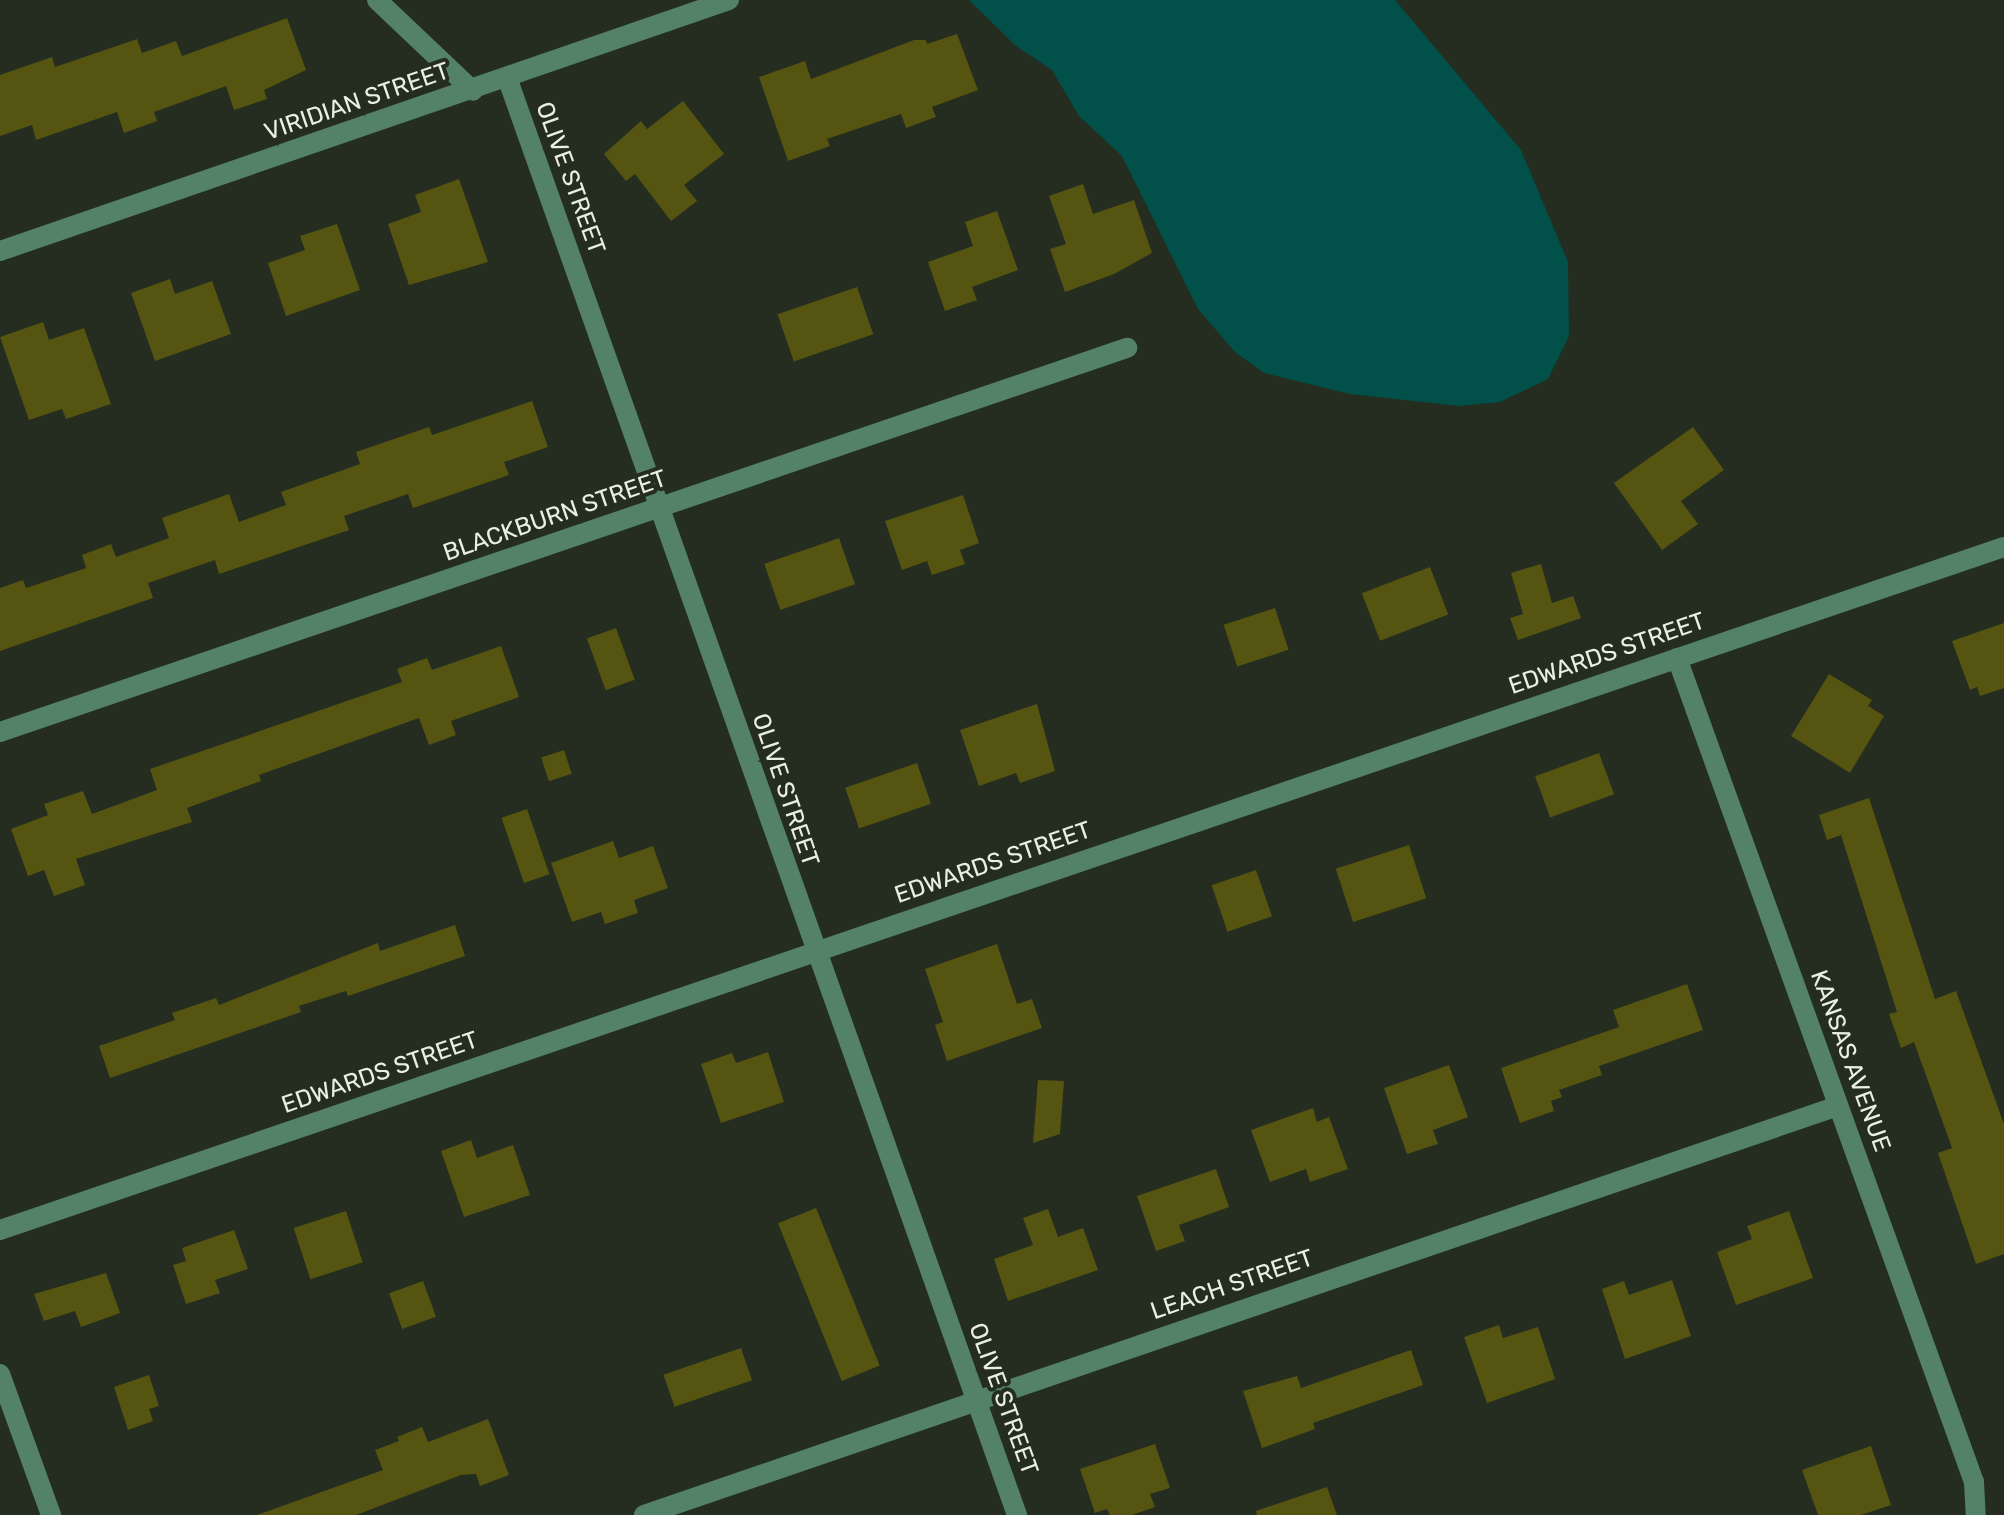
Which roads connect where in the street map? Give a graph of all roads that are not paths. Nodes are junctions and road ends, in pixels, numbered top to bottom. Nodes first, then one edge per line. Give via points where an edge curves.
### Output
1 (377, 0) edge
2 (729, 0) edge
3 (508, 80) junction
4 (473, 91) junction
5 (0, 251) edge
6 (1127, 348) dead end
7 (660, 507) junction
8 (2004, 547) edge
9 (1677, 658) junction
10 (0, 732) edge
11 (813, 951) junction
12 (1838, 1106) junction
13 (0, 1230) edge
14 (0, 1374) edge
15 (976, 1400) junction
16 (51, 1515) edge
17 (644, 1515) edge
18 (1017, 1515) edge
19 (1976, 1515) edge

1 - 4 street
2 - 3 street, VIRIDIAN STREET
3 - 4 street, VIRIDIAN STREET
3 - 7 street, OLIVE STREET
4 - 5 street, VIRIDIAN STREET
6 - 7 street, BLACKBURN STREET
7 - 10 street, BLACKBURN STREET
7 - 11 street, OLIVE STREET
8 - 9 street, EDWARDS STREET
9 - 11 street, EDWARDS STREET
9 - 12 street, KANSAS AVENUE
11 - 13 street, EDWARDS STREET
11 - 15 street, OLIVE STREET
12 - 15 street, LEACH STREET
12 - 19 street, KANSAS AVENUE via 1974,1482
14 - 16 street
15 - 17 street, LEACH STREET
15 - 18 street, OLIVE STREET

